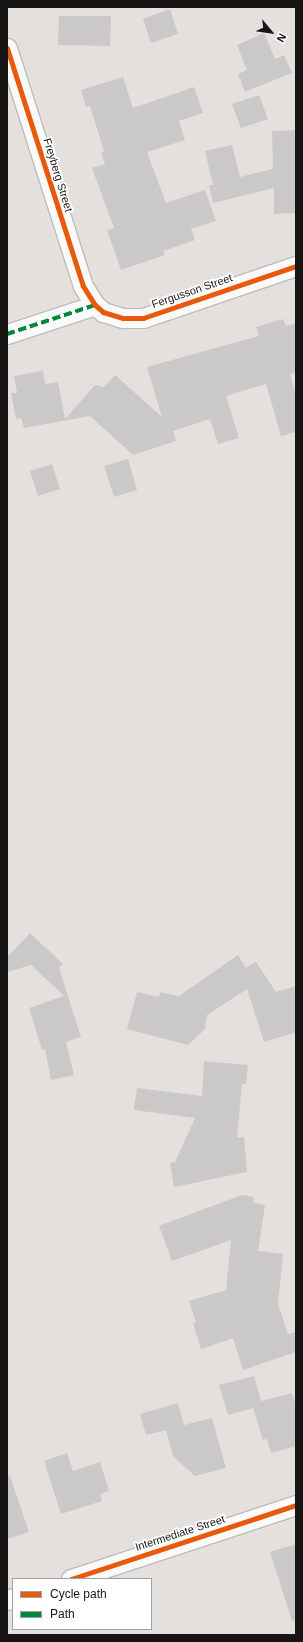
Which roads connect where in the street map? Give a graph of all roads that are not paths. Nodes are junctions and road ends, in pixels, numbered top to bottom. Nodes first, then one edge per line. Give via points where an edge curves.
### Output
1 (7, 48) edge
2 (296, 266) edge
3 (95, 305) junction
4 (7, 334) edge
5 (296, 1505) edge
6 (74, 1578) edge

1 - 3 street, Freyberg Street via 83,286
2 - 3 street, Fergusson Street via 143,318 113,316
3 - 4 street
5 - 6 street, Intermediate Street

